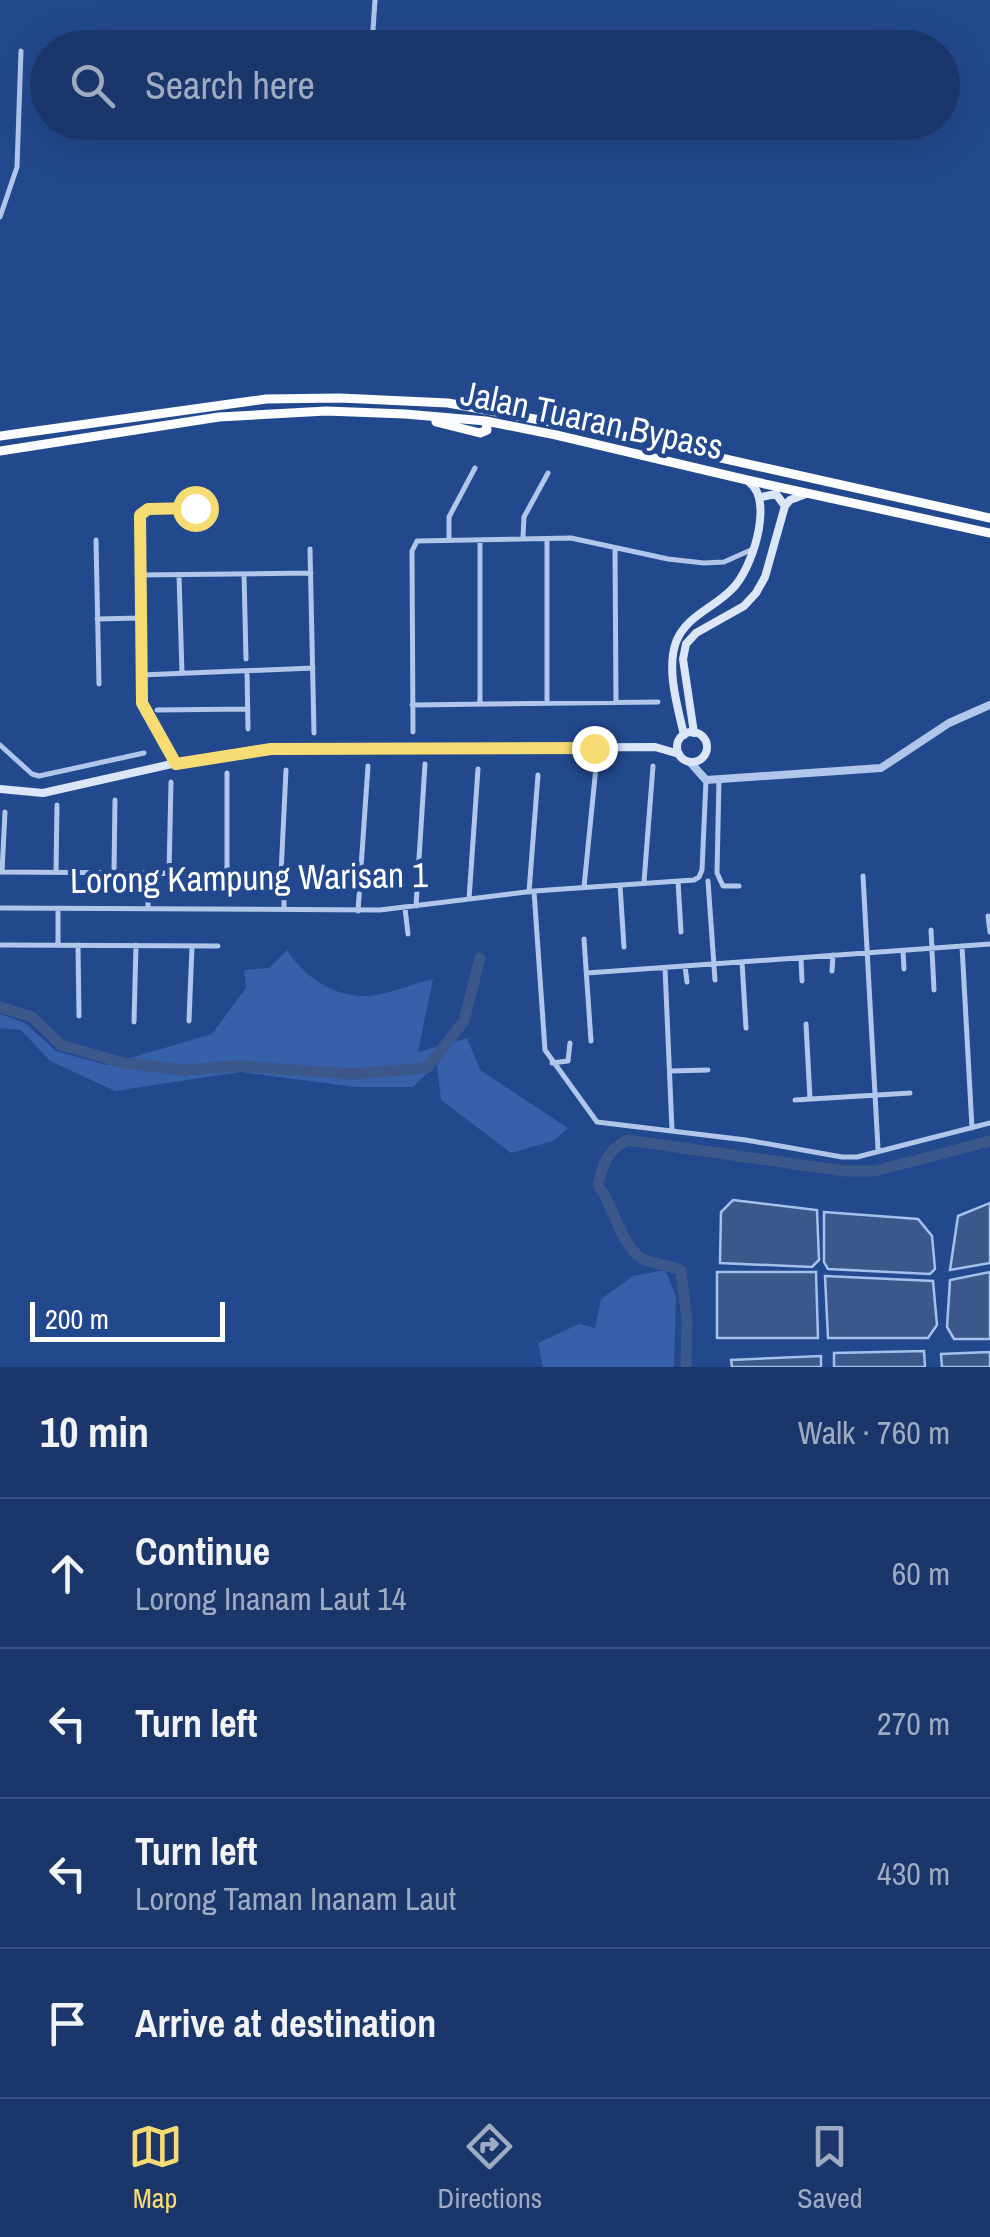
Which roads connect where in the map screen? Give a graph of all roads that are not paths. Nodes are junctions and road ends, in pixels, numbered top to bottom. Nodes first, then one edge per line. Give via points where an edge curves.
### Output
1 (375, 0) edge
2 (373, 30) edge
3 (21, 51) dead end
4 (0, 217) edge
5 (448, 403) junction
6 (550, 420) junction
7 (486, 421) junction
8 (556, 435) junction
9 (0, 436) edge
10 (0, 451) edge
11 (475, 468) dead end
12 (548, 473) dead end
13 (747, 480) junction
14 (810, 494) junction
15 (761, 497) junction
16 (785, 506) junction
17 (195, 508) dead end
18 (990, 518) edge
19 (990, 532) edge
20 (449, 538) junction
21 (523, 538) junction
22 (547, 538) junction
23 (96, 540) dead end
24 (480, 540) junction
25 (615, 548) junction
26 (310, 549) dead end
27 (753, 549) junction
28 (724, 562) junction
29 (739, 569) junction
30 (311, 573) junction
31 (244, 574) junction
32 (138, 575) junction
33 (179, 575) junction
34 (139, 618) junction
35 (96, 619) junction
36 (246, 659) dead end
37 (313, 668) junction
38 (246, 671) junction
39 (182, 673) junction
40 (140, 675) junction
41 (99, 684) dead end
42 (616, 702) junction
43 (658, 702) dead end
44 (547, 703) junction
45 (412, 704) junction
46 (480, 704) junction
47 (990, 705) edge
48 (248, 709) junction
49 (157, 710) dead end
50 (248, 729) dead end
51 (314, 732) dead end
52 (413, 732) dead end
53 (694, 733) junction
54 (681, 739) junction
55 (0, 745) edge
56 (655, 748) junction
57 (144, 753) dead end
58 (680, 754) junction
59 (701, 759) junction
60 (690, 762) junction
61 (176, 764) junction
62 (425, 764) dead end
63 (368, 766) dead end
64 (652, 766) dead end
65 (596, 767) dead end
66 (478, 769) dead end
67 (286, 770) dead end
68 (227, 772) dead end
69 (538, 776) dead end
70 (719, 779) junction
71 (706, 780) junction
72 (172, 782) dead end
73 (0, 789) edge
74 (115, 800) dead end
75 (57, 804) dead end
76 (5, 812) dead end
77 (1, 872) edge
78 (56, 873) junction
79 (114, 873) junction
80 (148, 873) junction
81 (170, 873) junction
82 (227, 874) junction
83 (280, 874) junction
84 (863, 876) dead end
85 (678, 880) junction
86 (708, 881) dead end
87 (644, 882) junction
88 (620, 884) junction
89 (739, 886) dead end
90 (584, 887) junction
91 (532, 892) junction
92 (469, 899) junction
93 (416, 906) junction
94 (0, 908) edge
95 (148, 908) junction
96 (405, 908) junction
97 (58, 909) junction
98 (284, 909) junction
99 (358, 911) junction
100 (988, 916) edge
101 (931, 930) dead end
102 (681, 932) dead end
103 (990, 932) edge
104 (408, 934) dead end
105 (584, 939) dead end
106 (990, 944) edge
107 (0, 945) edge
108 (58, 945) junction
109 (78, 945) junction
110 (136, 946) junction
111 (192, 946) junction
112 (218, 946) dead end
113 (962, 946) junction
114 (624, 947) dead end
115 (932, 948) junction
116 (902, 951) junction
117 (870, 952) junction
118 (833, 955) junction
119 (802, 958) junction
120 (773, 960) junction
121 (742, 962) junction
122 (713, 964) junction
123 (686, 966) junction
124 (665, 968) junction
125 (904, 969) dead end
126 (630, 970) junction
127 (774, 971) dead end
128 (832, 971) dead end
129 (586, 973) junction
130 (632, 980) dead end
131 (715, 980) dead end
132 (802, 981) dead end
133 (687, 982) dead end
134 (934, 990) dead end
135 (78, 1016) dead end
136 (189, 1020) dead end
137 (134, 1022) dead end
138 (806, 1024) dead end
139 (746, 1028) dead end
140 (591, 1041) dead end
141 (570, 1043) dead end
142 (552, 1063) junction
143 (670, 1070) junction
144 (708, 1070) dead end
145 (910, 1093) dead end
146 (876, 1096) junction
147 (810, 1099) junction
148 (795, 1100) dead end
149 (990, 1123) edge
150 (972, 1128) junction
151 (672, 1130) junction
152 (878, 1149) junction

1 - 2 street
3 - 4 street via 17,166
5 - 6 highway, Jalan Tuaran Bypass
5 - 7 highway
5 - 9 highway, Jalan Tuaran Bypass via 266,398
6 - 8 highway
6 - 18 highway, Jalan Tuaran Bypass via 560,408 606,432
7 - 8 highway, Jalan Tuaran Bypass
7 - 10 highway, Jalan Tuaran Bypass via 487,430 476,433 405,414 219,417
8 - 13 highway, Jalan Tuaran Bypass
11 - 20 street via 448,517
12 - 21 street via 524,517
13 - 14 highway, Jalan Tuaran Bypass
13 - 15 main road
14 - 16 main road
14 - 19 highway, Jalan Tuaran Bypass
15 - 16 main road via 776,494
15 - 27 main road
16 - 53 main road via 756,593 686,644
17 - 32 street via 144,510
20 - 24 street
20 - 45 street via 417,541 412,551
21 - 22 street
21 - 24 street
22 - 25 street
22 - 44 street
23 - 35 street
24 - 46 street
25 - 28 street
25 - 42 street
26 - 30 street
27 - 28 street
27 - 29 main road
28 - 29 street
29 - 54 main road via 734,588 692,620 676,643
30 - 31 street
30 - 37 street
31 - 33 street
31 - 36 street
32 - 33 street
32 - 34 street
33 - 39 street
34 - 35 street
34 - 40 street
35 - 41 street
37 - 38 street
37 - 51 street
38 - 39 street
38 - 48 street
39 - 40 street
40 - 61 street via 144,709
42 - 43 street
42 - 44 street
44 - 46 street
45 - 46 street
45 - 52 street
47 - 70 street via 950,722 881,768
48 - 49 street
48 - 50 street
53 - 54 main road
53 - 59 main road via 706,744
54 - 56 main road
54 - 58 main road
55 - 57 street via 39,776
56 - 58 main road
56 - 61 main road via 271,749
58 - 60 main road
59 - 60 main road
59 - 71 street
60 - 71 street
61 - 73 main road via 43,793
62 - 93 street
63 - 99 street
64 - 87 street
65 - 90 street
66 - 92 street
67 - 83 street
68 - 82 street
69 - 91 street
70 - 71 street
70 - 89 street via 717,874 723,886
71 - 85 street via 702,870 697,879
72 - 81 street
74 - 79 street
75 - 78 street
76 - 77 street
77 - 78 street
78 - 79 street
79 - 80 street
80 - 81 street
80 - 95 street
81 - 82 street
82 - 83 street
83 - 98 street
84 - 117 street
85 - 87 street, Lorong Kampung Warisan 1
85 - 102 street
86 - 122 street
87 - 88 street, Lorong Kampung Warisan 1
88 - 90 street, Lorong Kampung Warisan 1
88 - 114 street
90 - 91 street, Lorong Kampung Warisan 1
91 - 92 street, Lorong Kampung Warisan 1
91 - 142 street via 544,1045
92 - 93 street, Lorong Kampung Warisan 1
93 - 96 street, Lorong Kampung Warisan 1
94 - 97 street, Lorong Kampung Warisan 1
95 - 97 street, Lorong Kampung Warisan 1
95 - 98 street, Lorong Kampung Warisan 1
96 - 99 street, Lorong Kampung Warisan 1
96 - 104 street
97 - 108 street
98 - 99 street, Lorong Kampung Warisan 1
100 - 103 street
101 - 115 street
105 - 129 street
106 - 113 street
107 - 108 street
108 - 109 street
109 - 110 street
109 - 135 street
110 - 111 street
110 - 137 street
111 - 112 street
111 - 136 street
113 - 115 street
113 - 150 street
115 - 116 street
115 - 134 street
116 - 117 street
116 - 125 street
117 - 118 street
117 - 146 street
118 - 119 street
118 - 128 street
119 - 120 street
119 - 132 street
120 - 121 street
120 - 127 street
121 - 122 street
121 - 139 street
122 - 123 street
122 - 131 street
123 - 124 street
123 - 133 street
124 - 126 street
124 - 143 street
126 - 129 street
126 - 130 street
129 - 140 street
138 - 147 street
141 - 142 street via 568,1061
142 - 151 street via 597,1122
143 - 144 street
143 - 151 street
145 - 146 street
146 - 147 street
146 - 152 street
147 - 148 street
149 - 150 street
150 - 152 street
151 - 152 street via 842,1157

